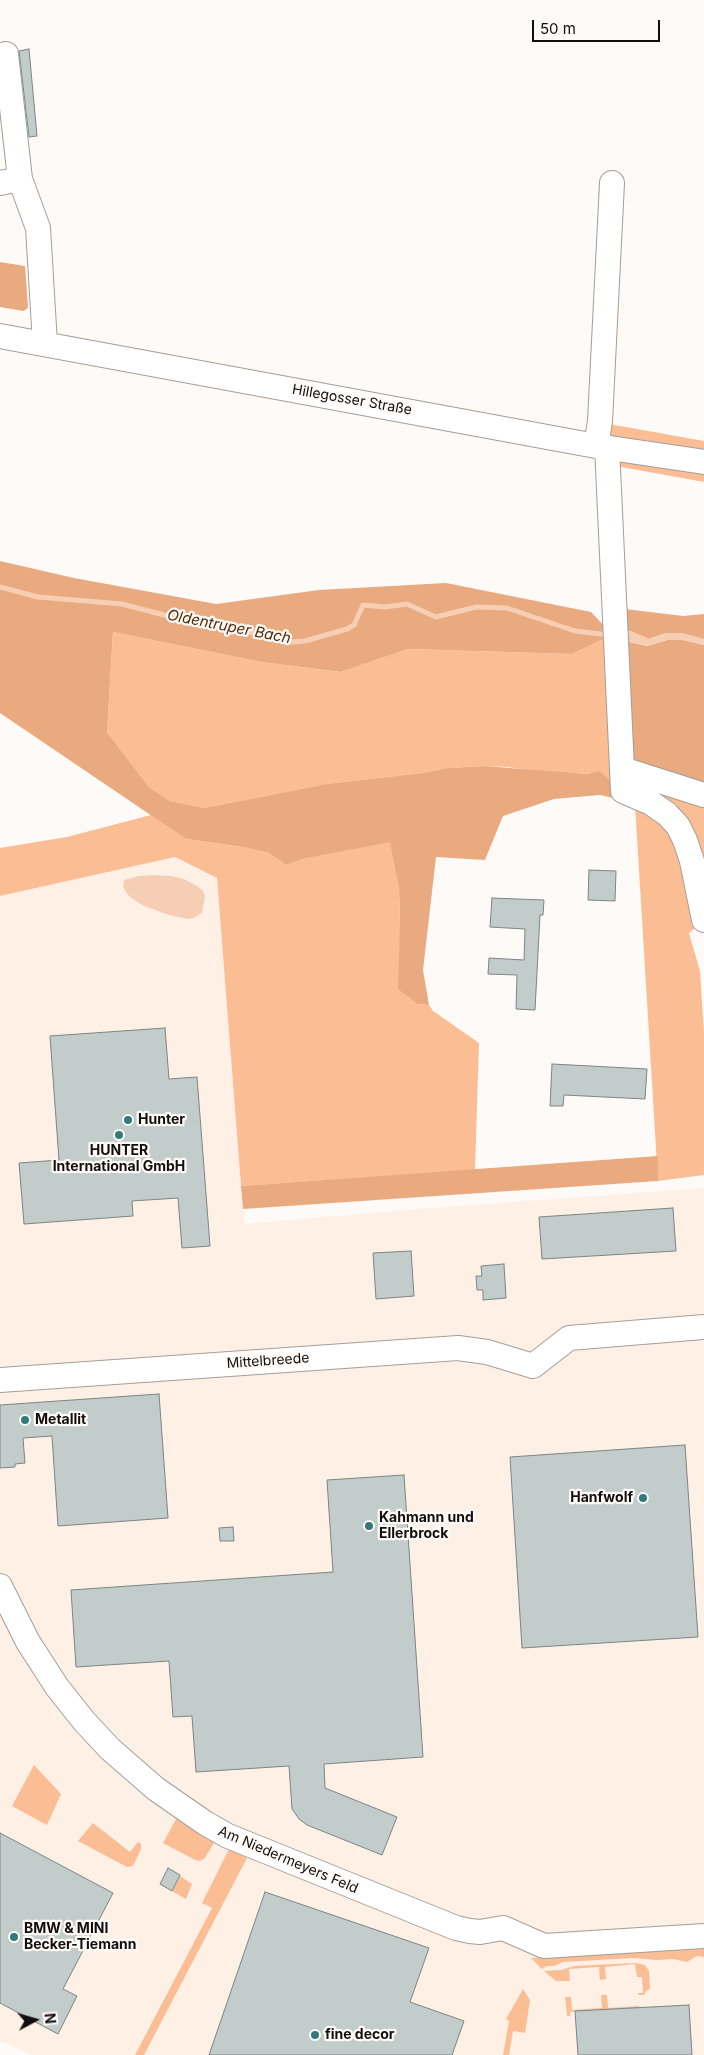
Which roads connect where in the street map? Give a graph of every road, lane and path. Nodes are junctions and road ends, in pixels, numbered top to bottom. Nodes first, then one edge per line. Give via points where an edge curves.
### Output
1 (6, 54) dead end
2 (10, 181) edge
3 (612, 183) dead end
4 (0, 336) edge
5 (45, 344) junction
6 (602, 447) junction
7 (704, 462) edge
8 (623, 780) junction
9 (704, 795) edge
10 (704, 920) edge
11 (704, 1327) edge
12 (0, 1380) edge
13 (0, 1586) edge
14 (7, 1618) edge
15 (704, 1936) edge

1 - 2 street via 16,153
2 - 5 street via 38,228
3 - 6 street via 600,421
4 - 5 street, Hillegosser Straße
5 - 6 street, Hillegosser Straße
6 - 7 street, Hillegosser Straße
6 - 8 street
8 - 9 street
8 - 10 street via 678,826 692,861
11 - 12 street, Mittelbreede via 569,1338 533,1366 476,1349 458,1348
13 - 14 street, Am Niedermeyers Feld
14 - 15 street, Am Niedermeyers Feld via 57,1687 110,1749 156,1789 205,1824 259,1850 456,1928 480,1932 503,1928 544,1946

